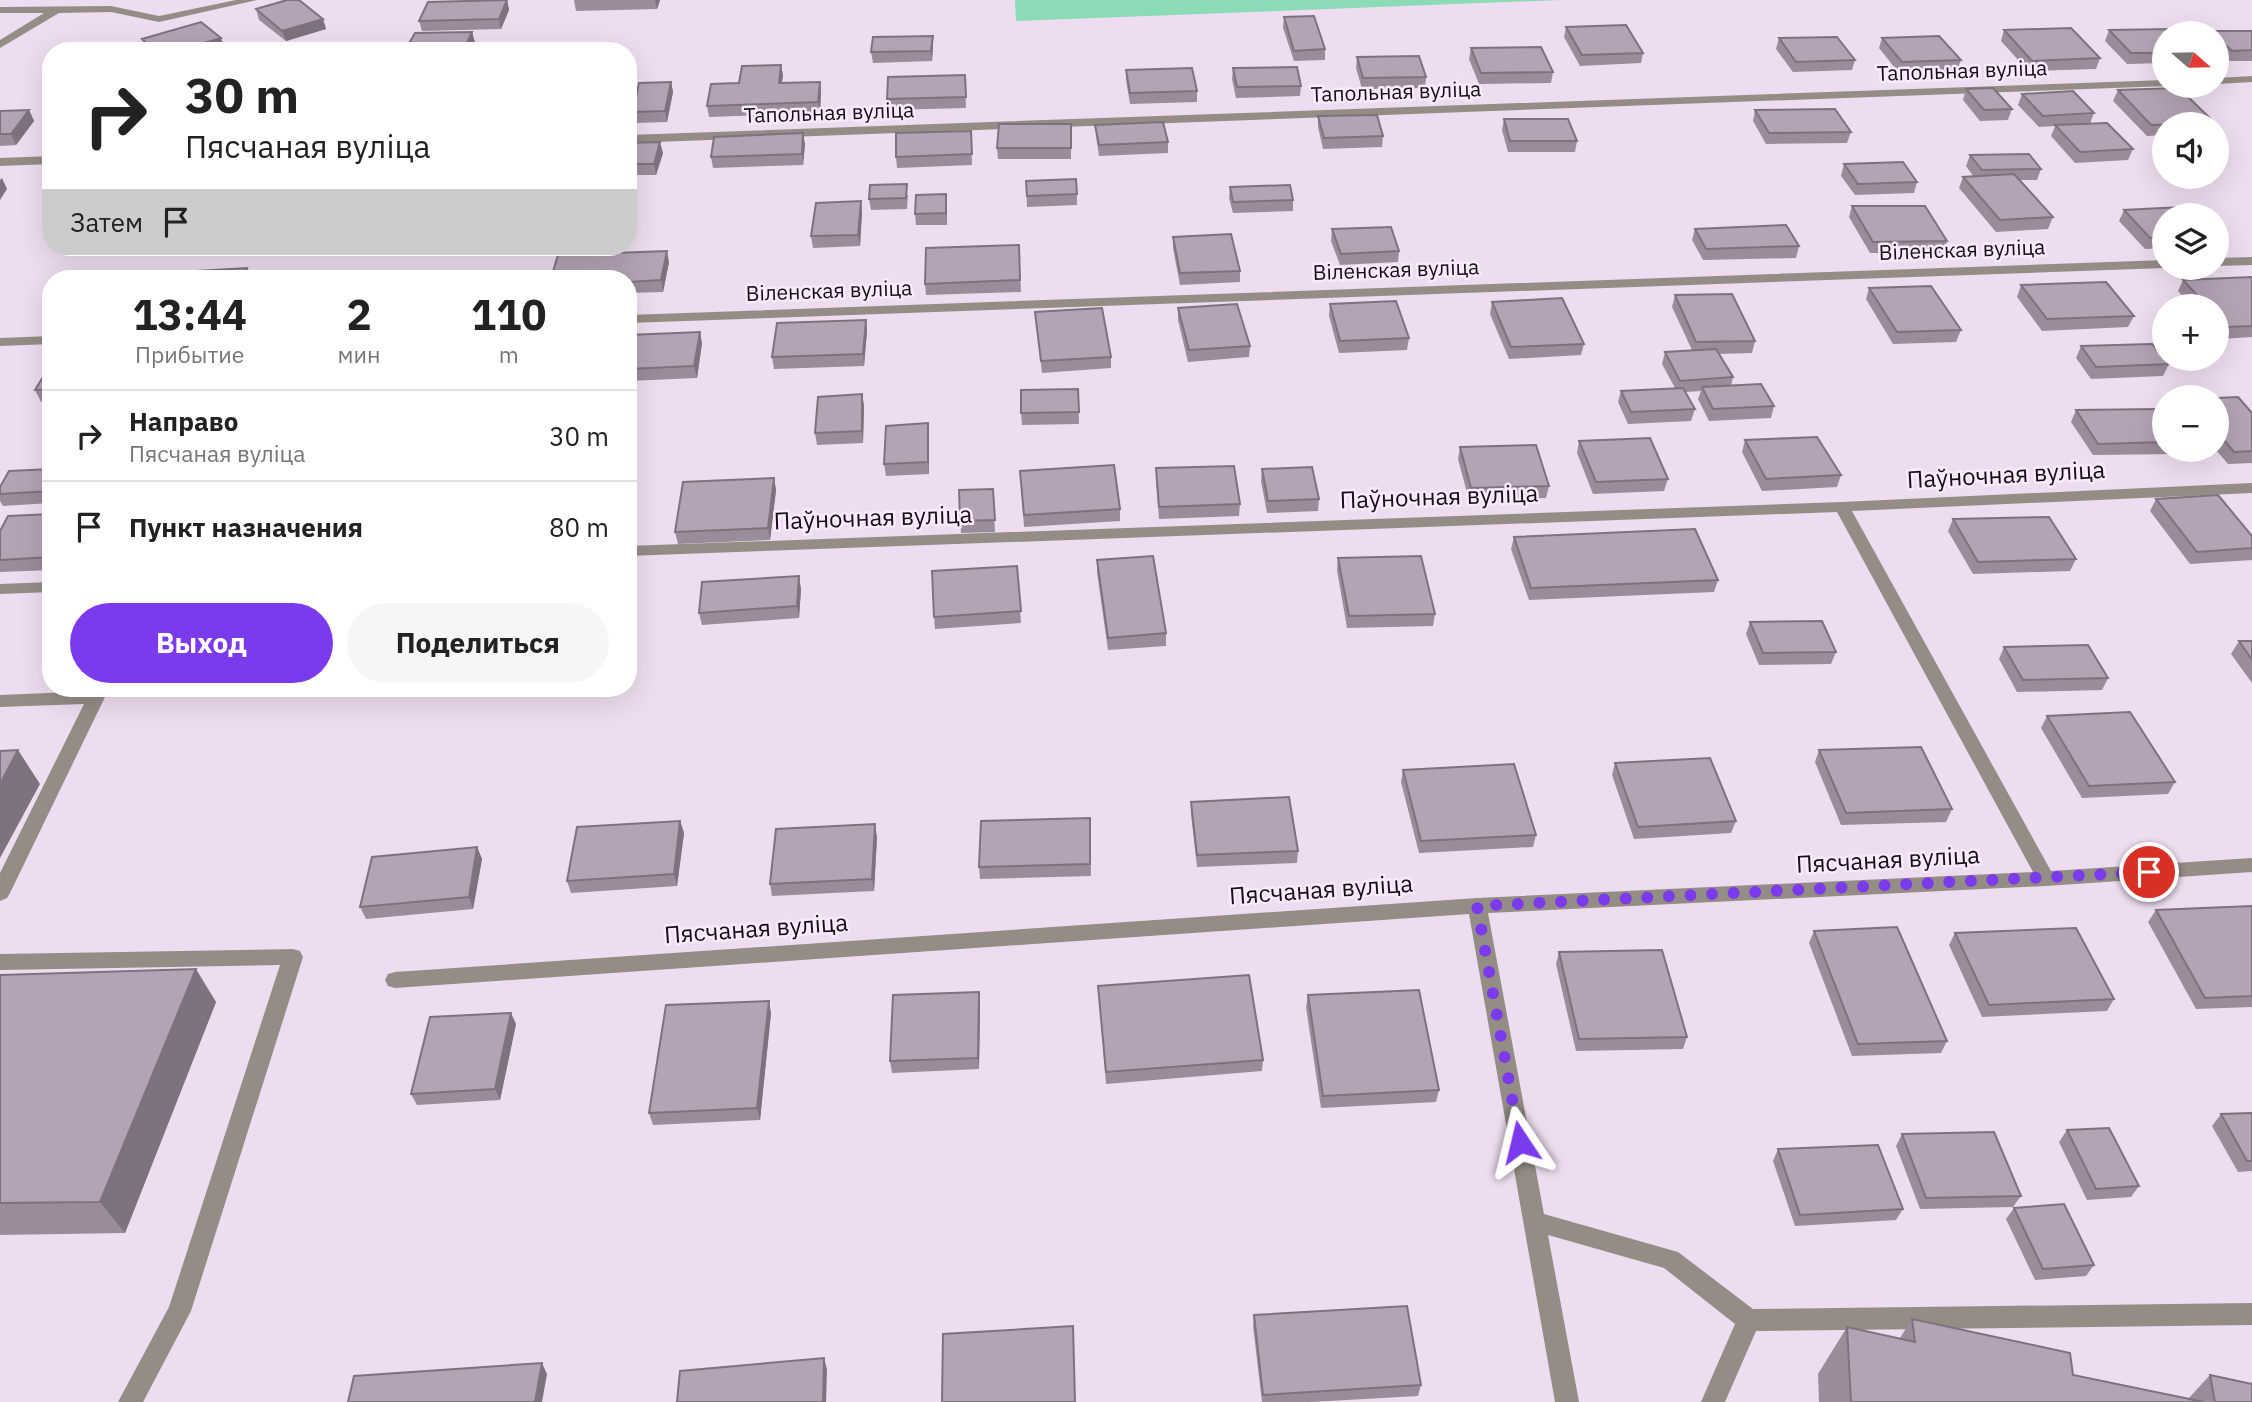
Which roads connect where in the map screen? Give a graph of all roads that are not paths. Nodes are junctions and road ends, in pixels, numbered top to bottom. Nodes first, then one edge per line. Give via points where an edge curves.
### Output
1 (74, 0) edge
2 (252, 0) edge
3 (60, 8) junction
4 (0, 10) edge
5 (0, 45) edge
6 (2252, 79) edge
7 (2230, 80) edge
8 (2152, 83) edge
9 (637, 139) edge
10 (42, 160) edge
11 (0, 162) edge
12 (2252, 261) edge
13 (2229, 262) edge
14 (2152, 264) edge
15 (637, 319) edge
16 (42, 340) edge
17 (0, 342) edge
18 (2252, 488) edge
19 (1842, 507) junction
20 (637, 551) edge
21 (42, 587) edge
22 (0, 589) edge
23 (0, 701) edge
24 (2252, 865) edge
25 (2046, 879) junction
26 (0, 893) edge
27 (1477, 906) junction
28 (0, 962) edge
29 (395, 980) dead end
30 (1534, 1221) junction
31 (2252, 1314) edge
32 (1749, 1321) junction
33 (130, 1402) edge
34 (1567, 1402) edge
35 (1713, 1402) edge

1 - 3 street
2 - 3 street via 159,19 111,9
3 - 4 street
3 - 5 street
6 - 7 street
8 - 9 street, Тапольная вуліца
10 - 11 street
12 - 13 street
14 - 15 street, Віленская вуліца
16 - 17 street
18 - 19 street, Паўночная вуліца
19 - 20 street, Паўночная вуліца
19 - 25 street
21 - 22 street
23 - 26 street via 96,697
24 - 25 street, Пясчаная вуліца
25 - 27 street, Пясчаная вуліца
27 - 29 street, Пясчаная вуліца
27 - 30 street
28 - 33 street via 293,957 179,1311
30 - 32 street via 1670,1259
30 - 34 street
31 - 32 street
32 - 35 street

